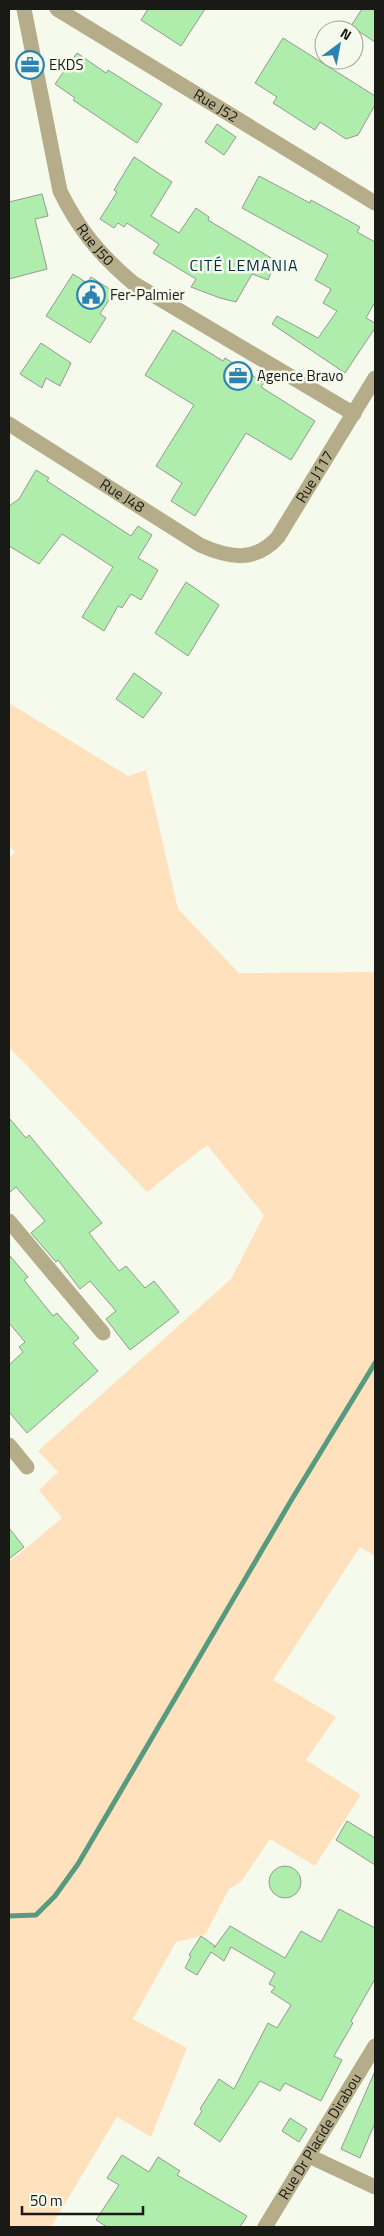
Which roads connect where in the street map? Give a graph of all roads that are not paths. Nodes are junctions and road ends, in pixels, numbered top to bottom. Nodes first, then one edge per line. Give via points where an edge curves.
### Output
1 (24, 9) edge
2 (57, 9) edge
3 (375, 203) edge
4 (375, 378) edge
5 (354, 414) junction
6 (9, 424) edge
7 (241, 556) joint
8 (9, 1222) edge
9 (103, 1333) dead end
10 (9, 1445) edge
11 (27, 1467) dead end
12 (375, 2046) edge
13 (310, 2156) junction
14 (375, 2187) edge
15 (265, 2227) edge

1 - 5 street, Rue J50 via 60,191 90,242 133,283
2 - 3 street, Rue J52
4 - 5 street, Rue J117
5 - 7 street, Rue J117 via 278,537 260,553
6 - 7 street, Rue J48 via 200,545 219,553
8 - 9 street
10 - 11 street
12 - 13 street, Rue Dr Placide Dirabou
13 - 14 street
13 - 15 street, Rue Dr Placide Dirabou

